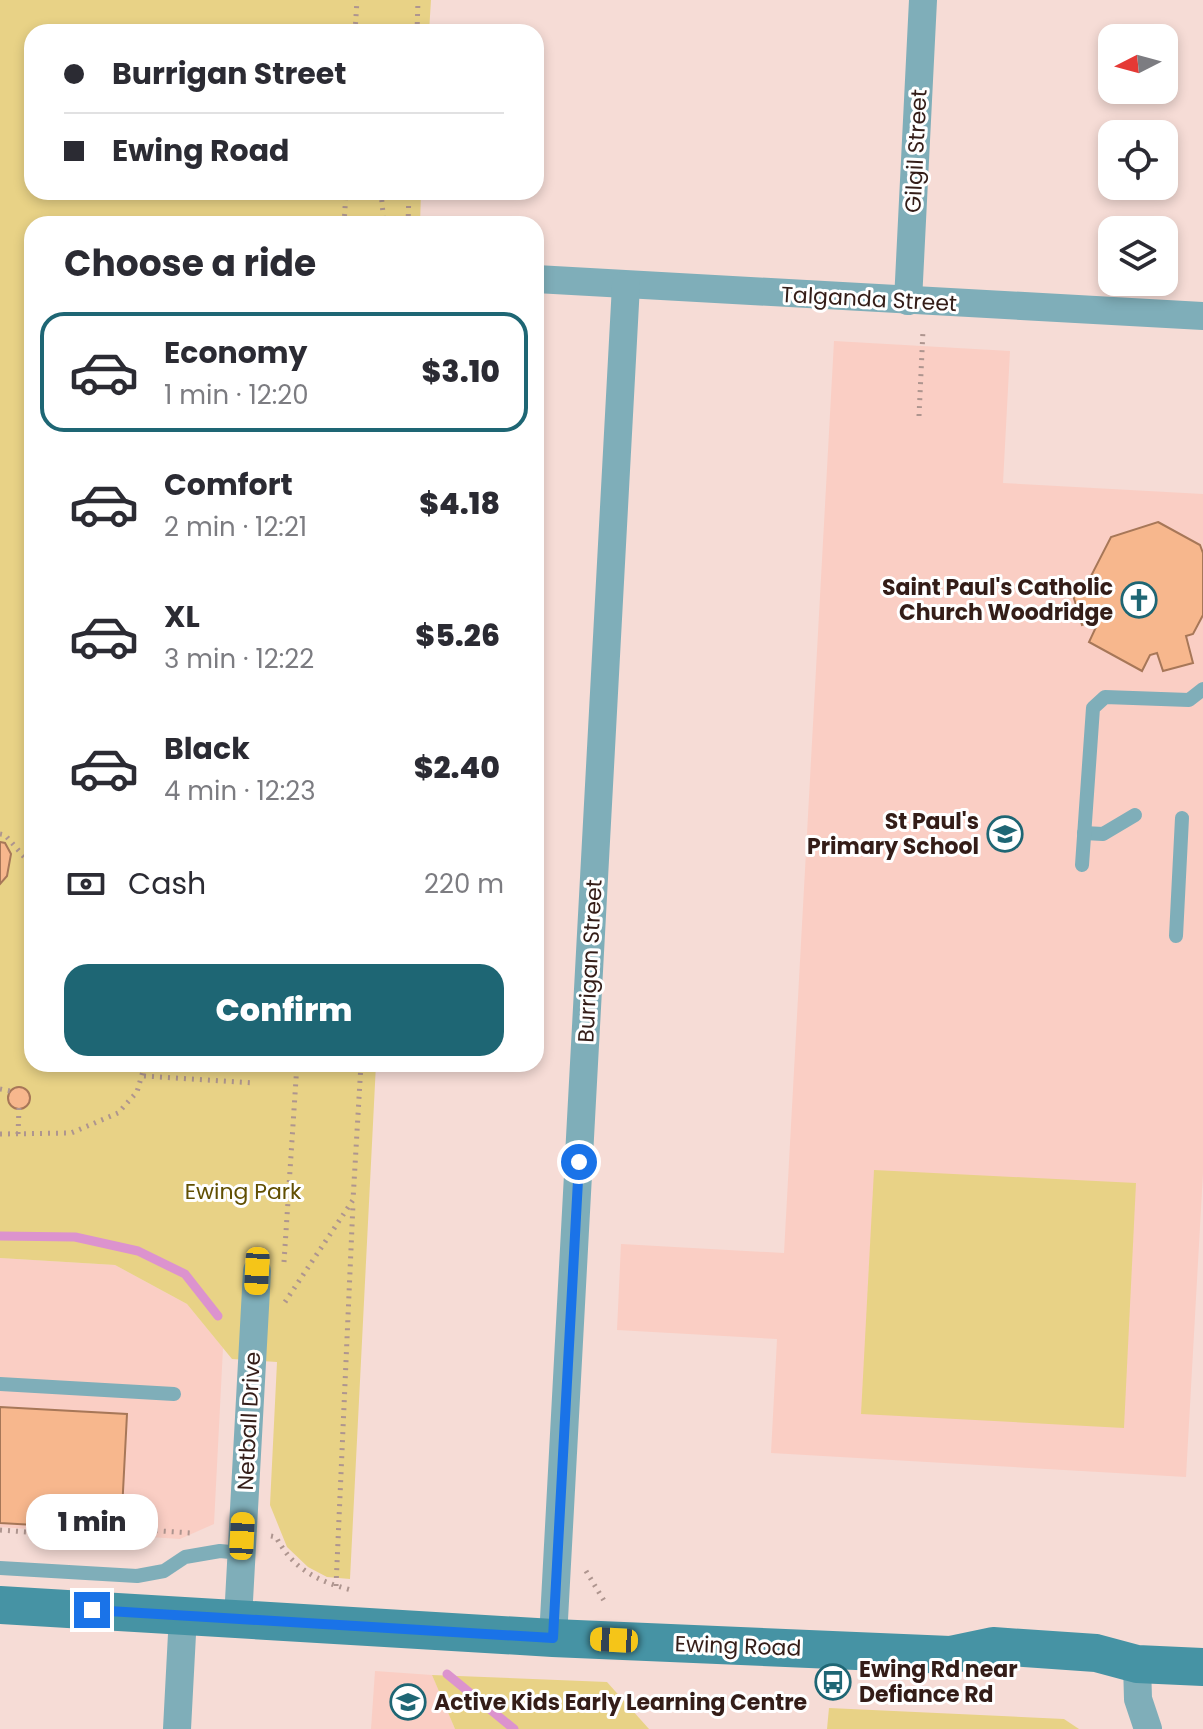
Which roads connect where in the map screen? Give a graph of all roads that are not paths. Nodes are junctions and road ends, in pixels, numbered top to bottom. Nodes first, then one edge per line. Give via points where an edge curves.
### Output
1 (923, 0) edge
2 (544, 280) edge
3 (626, 285) junction
4 (908, 315) junction
5 (1203, 316) edge
6 (1203, 689) edge
7 (1135, 815) dead end
8 (1182, 818) dead end
9 (1084, 833) junction
10 (1082, 865) dead end
11 (1176, 936) dead end
12 (270, 1269) road end
13 (0, 1384) edge
14 (174, 1394) dead end
15 (241, 1553) junction
16 (0, 1568) edge
17 (0, 1605) edge
18 (183, 1615) junction
19 (238, 1619) junction
20 (553, 1638) junction
21 (1137, 1664) junction
22 (1203, 1667) edge
23 (177, 1729) edge
24 (1148, 1729) edge

1 - 4 street, Gilgil Street
2 - 3 street, Talganda Street
3 - 4 street, Talganda Street
3 - 20 street, Burrigan Street
4 - 5 street, Talganda Street
6 - 9 lane via 1189,700 1105,697 1093,708
7 - 9 lane via 1103,834
8 - 11 lane
9 - 10 lane
12 - 15 street, Netball Drive
13 - 14 lane
15 - 16 lane via 185,1557 164,1571 137,1576
15 - 19 street, Netball Drive
17 - 18 main road, Ewing Road
18 - 19 main road, Ewing Road
18 - 23 street
19 - 20 main road, Ewing Road
20 - 21 main road, Ewing Road via 950,1655 993,1673 1084,1678
21 - 22 main road, Ewing Road
21 - 24 street via 1138,1699

